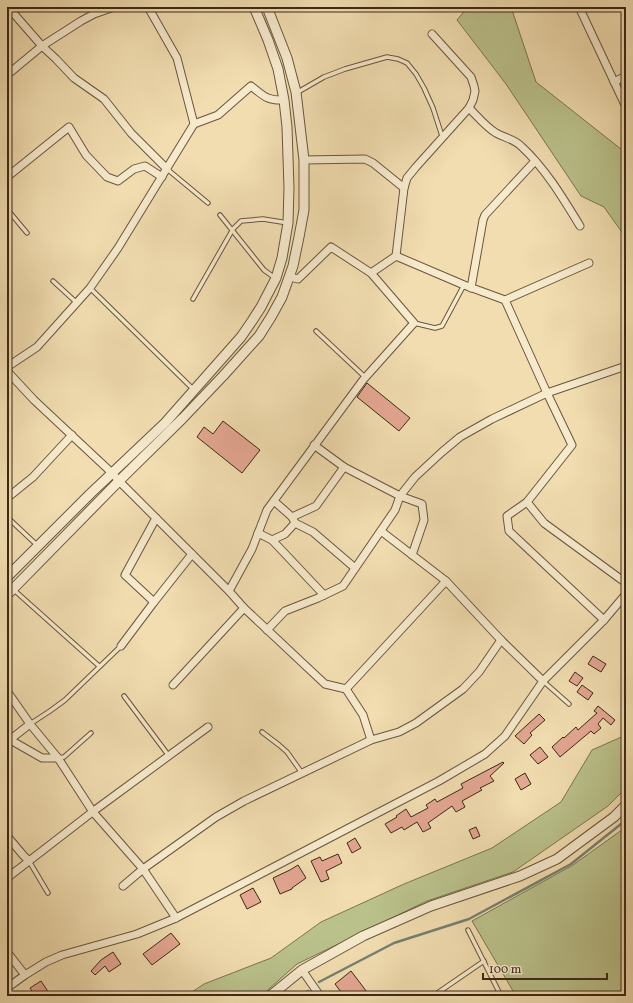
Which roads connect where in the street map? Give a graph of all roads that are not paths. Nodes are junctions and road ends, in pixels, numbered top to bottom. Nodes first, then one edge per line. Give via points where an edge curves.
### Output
1 (8, 7) edge
2 (114, 7) edge
3 (148, 7) edge
4 (254, 7) edge
5 (268, 7) edge
6 (579, 7) edge
7 (432, 34) dead end
8 (42, 46) junction
9 (7, 75) edge
10 (626, 76) edge
11 (614, 82) junction
12 (296, 92) junction
13 (284, 100) junction
14 (626, 107) edge
15 (469, 108) junction
16 (194, 124) junction
17 (443, 138) junction
18 (304, 160) junction
19 (535, 161) junction
20 (167, 169) junction
21 (7, 177) edge
22 (162, 177) junction
23 (404, 188) junction
24 (208, 203) dead end
25 (7, 209) edge
26 (220, 215) dead end
27 (288, 223) junction
28 (580, 226) dead end
29 (233, 229) junction
30 (26, 233) dead end
31 (396, 256) junction
32 (589, 263) dead end
33 (371, 273) junction
34 (290, 277) junction
35 (276, 278) junction
36 (54, 281) dead end
37 (467, 287) junction
38 (90, 288) junction
39 (193, 299) dead end
40 (506, 300) junction
41 (77, 304) junction
42 (414, 323) junction
43 (316, 331) dead end
44 (626, 366) edge
45 (7, 367) edge
46 (7, 371) edge
47 (366, 377) junction
48 (14, 378) junction
49 (7, 383) edge
50 (194, 390) junction
51 (547, 393) junction
52 (72, 435) junction
53 (314, 445) junction
54 (344, 467) junction
55 (112, 473) junction
56 (119, 481) junction
57 (400, 496) junction
58 (7, 498) edge
59 (274, 501) junction
60 (527, 502) junction
61 (7, 517) edge
62 (156, 518) junction
63 (294, 520) junction
64 (381, 531) junction
65 (258, 533) junction
66 (272, 540) junction
67 (38, 546) junction
68 (192, 554) junction
69 (412, 555) junction
70 (355, 568) junction
71 (7, 577) edge
72 (446, 581) junction
73 (626, 583) edge
74 (229, 591) junction
75 (10, 592) edge
76 (626, 594) edge
77 (324, 595) junction
78 (154, 602) junction
79 (244, 608) junction
80 (604, 620) junction
81 (267, 630) junction
82 (501, 640) junction
83 (121, 646) joint
84 (100, 666) junction
85 (543, 681) junction
86 (173, 685) dead end
87 (346, 689) junction
88 (7, 691) edge
89 (124, 696) dead end
90 (569, 704) dead end
91 (30, 724) junction
92 (208, 727) dead end
93 (262, 732) dead end
94 (91, 733) dead end
95 (8, 740) edge
96 (371, 740) junction
97 (169, 756) junction
98 (58, 758) junction
99 (302, 773) junction
100 (626, 805) edge
101 (93, 812) junction
102 (7, 836) edge
103 (29, 861) junction
104 (143, 869) junction
105 (7, 878) edge
106 (123, 886) dead end
107 (48, 893) dead end
108 (176, 918) junction
109 (468, 930) dead end
110 (7, 952) edge
111 (484, 961) junction
112 (302, 970) junction
113 (25, 975) junction
114 (7, 988) edge
115 (499, 992) dead end
116 (270, 996) edge
117 (320, 996) edge
118 (432, 996) edge

1 - 8 street
2 - 8 street via 81,21
3 - 16 street via 177,58
4 - 13 street via 278,69
5 - 12 street via 287,58
6 - 11 street
7 - 15 street via 473,81 475,91
8 - 9 street
8 - 20 street via 74,78 104,100 131,133
10 - 11 street
11 - 14 street
12 - 17 lane via 345,69 386,57 398,58 407,63 424,88
12 - 18 street
13 - 16 street via 267,98 251,86 218,114
13 - 27 street via 288,156
15 - 17 street
15 - 19 street via 497,134 520,145
16 - 20 street
17 - 23 street via 407,178
18 - 23 street via 364,159 373,162
18 - 34 street via 304,210
19 - 28 street via 561,195
19 - 37 street via 485,215
20 - 22 street
20 - 24 lane
21 - 22 street via 69,127 86,155 107,177 118,181 134,169 146,166
22 - 38 street
23 - 31 street
25 - 30 lane
26 - 29 lane
27 - 29 lane via 263,219 241,221
27 - 35 street
29 - 35 lane via 264,270
29 - 39 lane
31 - 33 street
31 - 37 street
32 - 40 street
33 - 34 street via 331,248 298,279
33 - 42 street
34 - 56 street via 260,336
35 - 50 street via 241,337
36 - 41 lane
37 - 40 street
37 - 42 lane via 442,326 435,328
38 - 41 street
38 - 50 lane
40 - 51 street
41 - 45 street via 37,347
42 - 47 street
43 - 47 lane
44 - 51 street
46 - 48 street
47 - 53 street
48 - 49 street
48 - 52 street
50 - 55 street
51 - 57 street via 460,437 415,477
51 - 60 street via 572,445
52 - 55 street
52 - 58 street via 33,477
53 - 54 street
53 - 59 street
54 - 57 street
54 - 63 street via 316,506
55 - 56 street
55 - 67 street
56 - 62 street
56 - 75 street
57 - 64 street via 395,510
57 - 69 street via 422,504 424,520
59 - 63 street
59 - 65 street via 267,510
60 - 73 street via 544,523
60 - 80 street via 507,516 509,531
61 - 67 lane
62 - 68 street
62 - 78 street via 124,575
63 - 66 street via 285,534
63 - 70 street via 313,532
64 - 69 street
64 - 70 street
65 - 66 street
65 - 74 street
66 - 77 street
67 - 71 street
68 - 74 street
68 - 78 street
69 - 72 street
70 - 77 street via 343,586
72 - 82 street
72 - 87 street
74 - 79 street
75 - 84 lane
76 - 80 street
77 - 81 street via 285,611
78 - 83 street
79 - 81 street
79 - 86 street
80 - 85 street
81 - 87 street via 325,684
82 - 85 street
82 - 96 street via 472,681 453,697 406,728 390,736
83 - 84 lane
84 - 91 lane via 64,700
85 - 90 lane
85 - 108 street via 505,736 485,754 439,781
87 - 96 street via 363,715
88 - 91 street
89 - 97 lane
91 - 95 street
91 - 98 street
92 - 97 street
93 - 99 lane via 287,752
94 - 98 lane via 64,757
95 - 98 street via 42,758
96 - 99 street
97 - 101 street
98 - 101 street
99 - 104 street via 216,817
100 - 112 street via 614,817 557,859 520,876 431,906 363,936
101 - 103 street
101 - 104 street
102 - 103 street
103 - 105 street
103 - 107 lane
104 - 106 street
104 - 108 street
108 - 113 street via 137,934 62,955
109 - 111 lane
110 - 113 street
111 - 115 lane
111 - 118 lane
112 - 116 street
112 - 117 street
113 - 114 street

